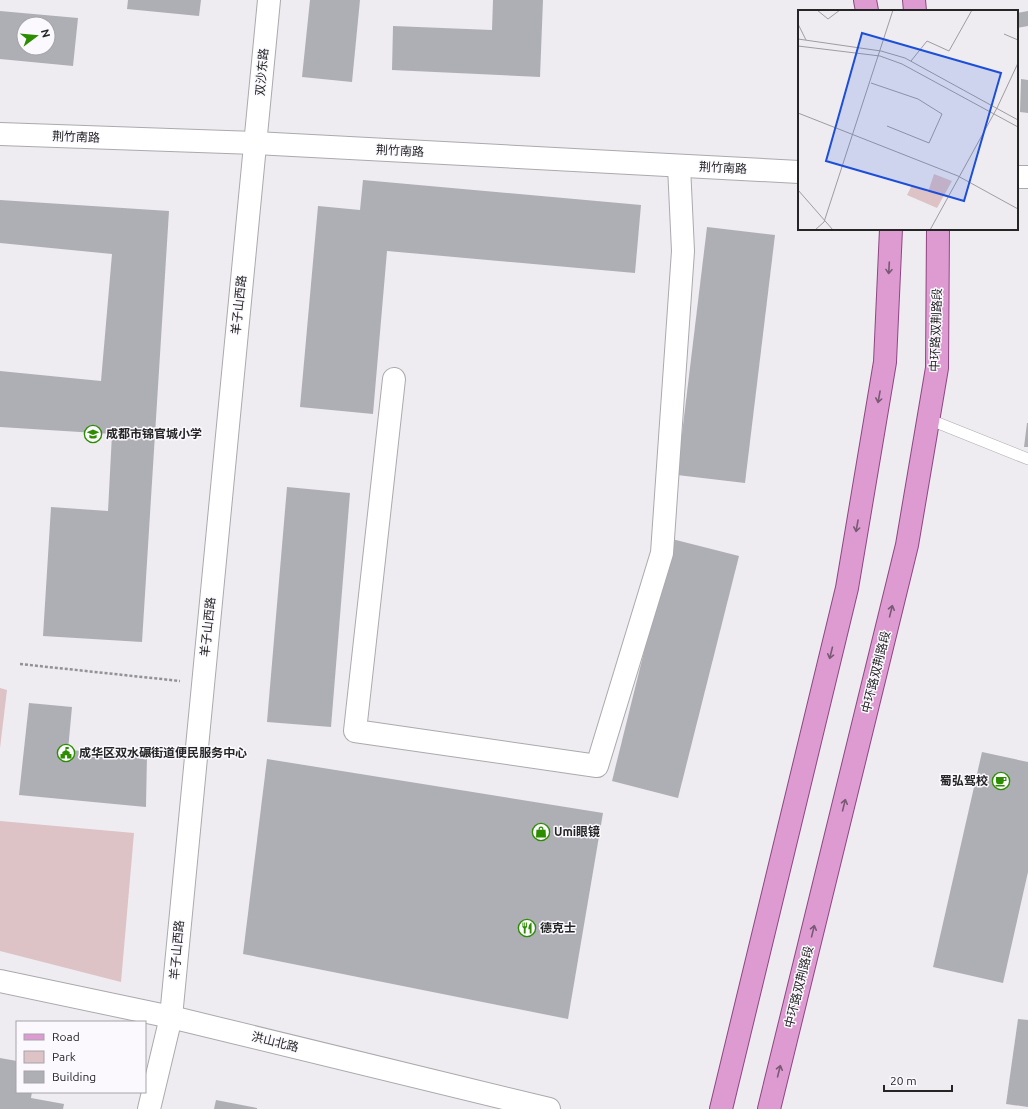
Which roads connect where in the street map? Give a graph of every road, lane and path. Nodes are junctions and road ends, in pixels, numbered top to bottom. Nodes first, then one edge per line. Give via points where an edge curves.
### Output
1 (269, 0) edge
2 (866, 0) edge
3 (914, 0) edge
4 (867, 10) edge
5 (915, 10) edge
6 (0, 134) edge
7 (255, 143) junction
8 (679, 166) junction
9 (798, 172) edge
10 (891, 230) edge
11 (938, 230) edge
12 (394, 379) dead end
13 (928, 419) junction
14 (1028, 459) edge
15 (20, 664) dead end
16 (203, 684) junction
17 (0, 981) edge
18 (171, 1017) junction
19 (150, 1109) edge
20 (549, 1109) edge
21 (721, 1109) edge
22 (770, 1109) edge

1 - 7 street, 双沙东路
2 - 4 main road
3 - 5 main road
6 - 7 street, 荆竹南路
7 - 8 street, 荆竹南路
7 - 16 street, 羊子山西路
8 - 9 street, 荆竹南路
8 - 12 street via 683,251 662,553 597,766 355,731
10 -> 21 main road via 885,362 847,588
11 - 13 main road, 中环路双荆路段 via 937,368
13 - 14 lane
22 -> 13 main road, 中环路双荆路段 via 907,544
15 - 16 path
16 - 18 street, 羊子山西路
17 - 18 street, 洪山北路
18 - 19 street, 羊子山西路
18 - 20 street, 洪山北路

